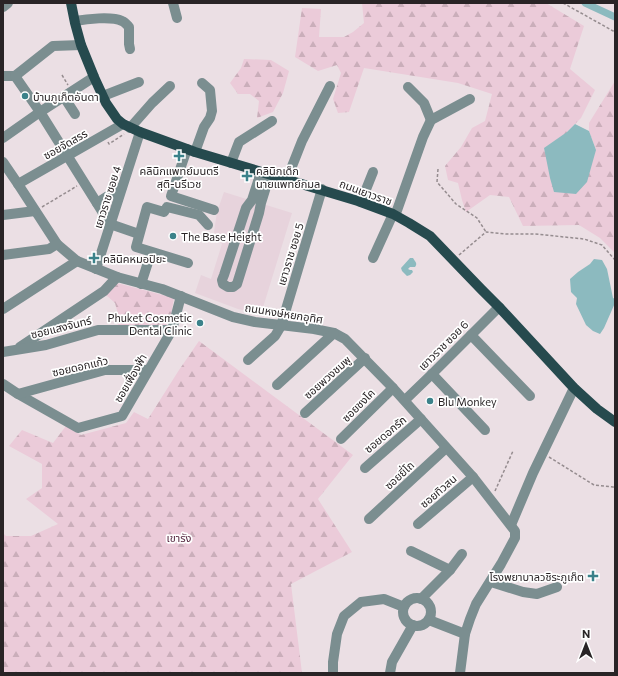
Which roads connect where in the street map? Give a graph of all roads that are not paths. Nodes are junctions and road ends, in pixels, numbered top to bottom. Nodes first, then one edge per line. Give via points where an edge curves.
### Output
1 (8, 3) edge
2 (71, 3) edge
3 (173, 3) edge
4 (3, 7) edge
5 (176, 18) dead end
6 (74, 21) junction
7 (82, 45) junction
8 (130, 49) dead end
9 (3, 76) edge
10 (15, 76) junction
11 (94, 77) junction
12 (139, 82) dead end
13 (202, 83) dead end
14 (170, 86) dead end
15 (330, 86) dead end
16 (408, 87) dead end
17 (68, 94) junction
18 (103, 96) junction
19 (470, 99) dead end
20 (40, 112) junction
21 (75, 114) dead end
22 (431, 120) junction
23 (272, 121) dead end
24 (130, 130) junction
25 (3, 138) edge
26 (191, 150) junction
27 (68, 156) junction
28 (3, 162) edge
29 (231, 163) junction
30 (373, 172) dead end
31 (266, 173) junction
32 (11, 179) edge
33 (287, 179) junction
34 (122, 187) junction
35 (322, 190) junction
36 (362, 202) junction
37 (97, 203) junction
38 (214, 210) dead end
39 (35, 211) junction
40 (3, 215) edge
41 (394, 215) junction
42 (110, 224) junction
43 (241, 224) junction
44 (208, 225) dead end
45 (254, 228) junction
46 (136, 233) dead end
47 (56, 244) junction
48 (151, 252) junction
49 (3, 255) edge
50 (373, 258) dead end
51 (77, 261) junction
52 (188, 263) dead end
53 (96, 269) junction
54 (117, 277) junction
55 (141, 284) junction
56 (181, 296) junction
57 (499, 307) junction
58 (3, 309) edge
59 (280, 326) junction
60 (172, 330) junction
61 (334, 333) junction
62 (471, 335) junction
63 (17, 349) junction
64 (3, 352) edge
65 (365, 358) junction
66 (248, 360) dead end
67 (148, 370) junction
68 (432, 374) junction
69 (3, 384) edge
70 (277, 385) dead end
71 (393, 388) junction
72 (574, 388) junction
73 (18, 394) junction
74 (530, 396) dead end
75 (405, 400) junction
76 (305, 413) dead end
77 (421, 420) junction
78 (615, 422) edge
79 (485, 430) dead end
80 (341, 439) dead end
81 (446, 448) junction
82 (365, 468) dead end
83 (473, 477) junction
84 (369, 519) dead end
85 (418, 524) dead end
86 (511, 526) junction
87 (411, 551) dead end
88 (462, 554) dead end
89 (450, 570) junction
90 (491, 582) junction
91 (557, 587) dead end
92 (421, 599) junction
93 (404, 607) junction
94 (428, 620) junction
95 (413, 625) junction
96 (466, 634) junction
97 (333, 673) edge
98 (390, 673) edge
99 (460, 673) edge

1 - 4 street
2 - 6 main road
3 - 5 street
6 - 7 main road
6 - 8 street via 100,18 123,21 129,27
7 - 10 street via 53,46
7 - 11 main road
9 - 10 street
10 - 20 street
11 - 17 street
11 - 18 main road
12 - 18 street
13 - 26 street via 210,90 212,111
14 - 24 street via 139,117
15 - 33 street via 302,141
16 - 22 street via 424,103
17 - 20 street
17 - 21 street
18 - 24 main road via 112,112
19 - 22 street
20 - 25 street
20 - 27 street
22 - 41 street
23 - 29 street via 239,142
24 - 26 main road, ถนนเยาวราช
24 - 27 street, ซอยจัดสรร
24 - 34 street, เยาวราช ซอย 4
26 - 29 main road, ถนนเยาวราช
26 - 38 street via 171,196
27 - 32 street, ซอยจัดสรร
27 - 37 street
28 - 32 street, ถนนหงษ์หยกอุทิศ
29 - 31 main road, ถนนเยาวราช
30 - 36 street
31 - 33 main road, ถนนเยาวราช
31 - 43 street via 246,208
31 - 45 street
32 - 39 street, ถนนหงษ์หยกอุทิศ
33 - 35 main road, ถนนเยาวราช
34 - 37 street
34 - 42 street, เยาวราช ซอย 4
35 - 36 main road, ถนนเยาวราช
35 - 59 street, เยาวราช ซอย 5
36 - 41 main road, ถนนเยาวราช
37 - 42 street
39 - 40 street
39 - 47 street, ถนนหงษ์หยกอุทิศ
41 - 50 street
41 - 57 main road, ถนนเยาวราช via 430,236
42 - 46 street
42 - 53 street, เยาวราช ซอย 4
43 - 45 street
43 - 45 street via 222,280 228,287 237,284
44 - 48 street via 199,215 167,206 164,212 148,207 136,247
47 - 49 street via 49,249
47 - 51 street, ถนนหงษ์หยกอุทิศ
48 - 52 street
48 - 55 street
51 - 53 street, ถนนหงษ์หยกอุทิศ
51 - 58 street
53 - 54 street, ถนนหงษ์หยกอุทิศ
54 - 55 street, ถนนหงษ์หยกอุทิศ
54 - 63 street via 104,291
55 - 56 street, ถนนหงษ์หยกอุทิศ
56 - 59 street, ถนนหงษ์หยกอุทิศ via 233,317
56 - 60 street, ซอยเฟื่องฟ้า
57 - 62 street, เยาวราช ซอย 6
57 - 72 main road, ถนนเยาวราช
59 - 61 street, ถนนหงษ์หยกอุทิศ
59 - 66 street, เยาวราช ซอย 5 via 275,336
60 - 63 street, ซอยแสงจันทร์ via 98,330 46,345
60 - 67 street, ซอยเฟื่องฟ้า
61 - 65 street, ถนนหงษ์หยกอุทิศ via 345,339
61 - 70 street
62 - 68 street, เยาวราช ซอย 6
62 - 74 street
63 - 64 street, ซอยแสงจันทร์
65 - 71 street, ถนนหงษ์หยกอุทิศ
65 - 76 street, ซอยพวงชมพู
67 - 73 street, ซอยดอกแก้ว via 105,370
67 - 73 street, ซอยเฟื่องฟ้า via 122,416 78,428
68 - 75 street, เยาวราช ซอย 6
68 - 79 street
69 - 73 street, ซอยเฟื่องฟ้า
71 - 75 street, ถนนหงษ์หยกอุทิศ
71 - 80 street, ซอยชงโค
72 - 78 main road, ถนนเยาวราช
72 - 86 street via 542,453
75 - 77 street, ถนนหงษ์หยกอุทิศ
77 - 81 street, ถนนหงษ์หยกอุทิศ
77 - 82 street, ซอยดอกรัก
81 - 83 street, ถนนหงษ์หยกอุทิศ
81 - 84 street, ซอยยี่โถ
83 - 85 street, ซอยทิวสน
83 - 86 street, ถนนหงษ์หยกอุทิศ
86 - 90 street via 515,531 515,538
87 - 89 street
88 - 89 street
89 - 92 street
90 - 91 street via 537,594
90 - 96 street via 476,604
92 - 93 street via 413,599
92 - 94 street via 430,607
93 - 95 street via 405,620
93 - 97 street via 384,599 361,602 344,616 337,634
94 - 95 street via 421,626
94 - 96 street
95 - 98 street via 392,662
96 - 99 street

